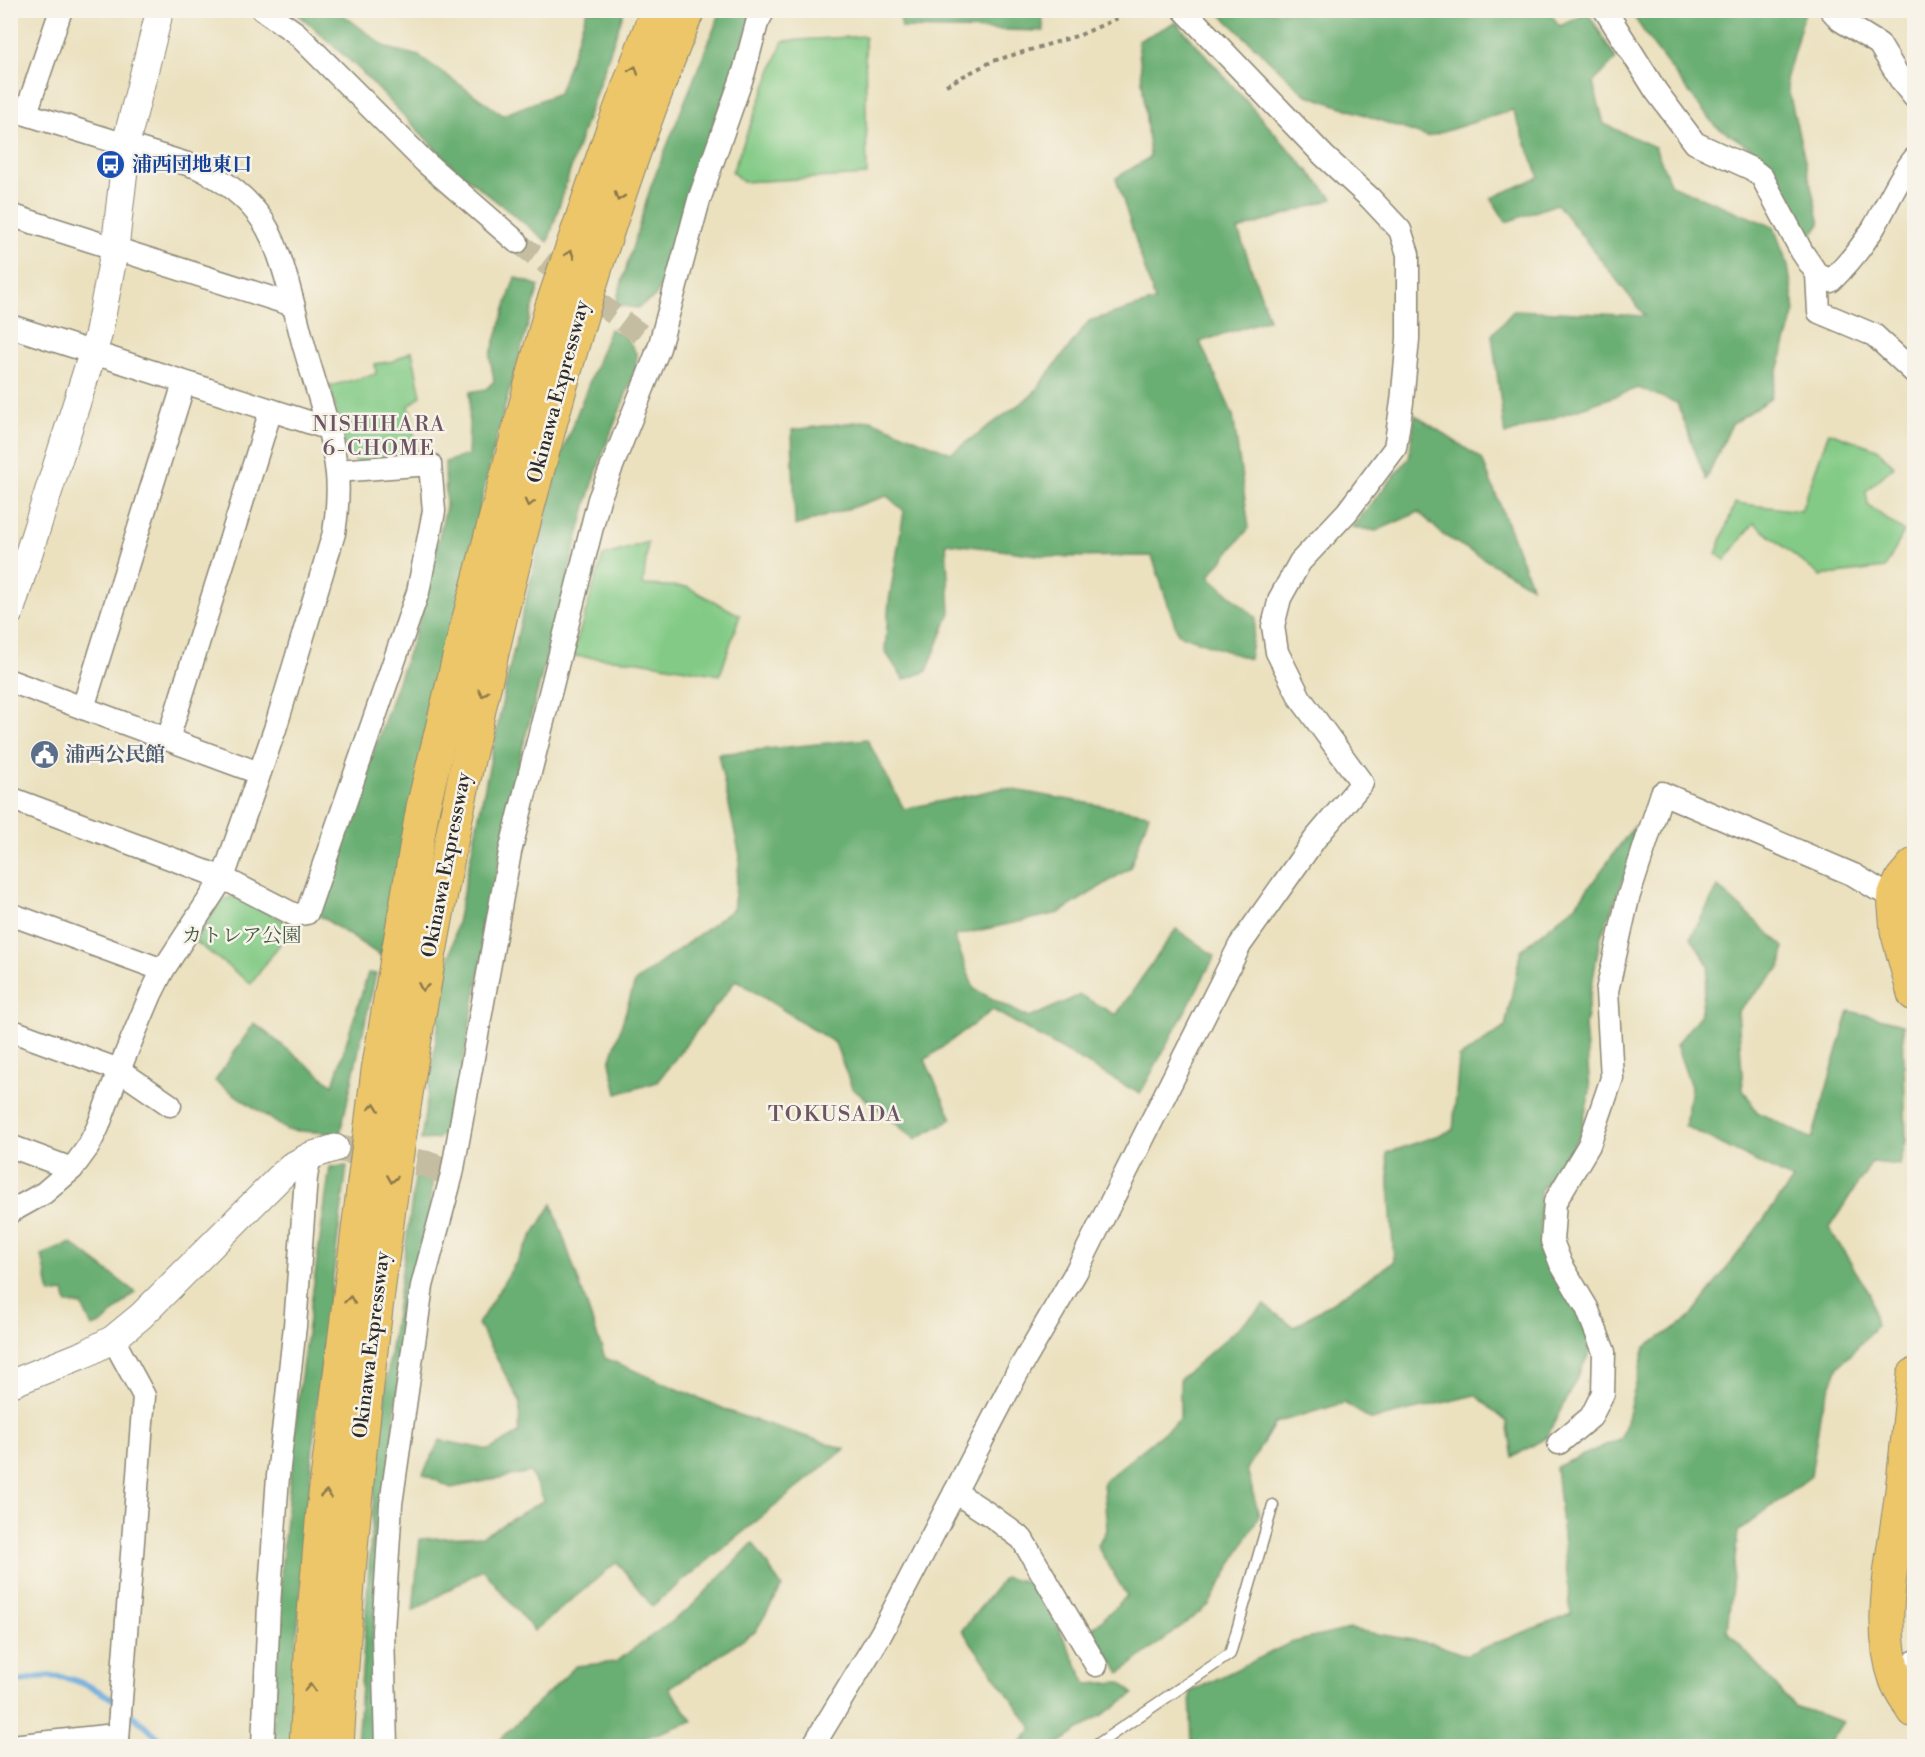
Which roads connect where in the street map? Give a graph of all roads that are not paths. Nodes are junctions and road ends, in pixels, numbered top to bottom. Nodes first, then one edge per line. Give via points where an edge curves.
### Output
1 (61, 10) edge
2 (160, 10) edge
3 (263, 10) edge
4 (688, 10) edge
5 (706, 10) edge
6 (764, 10) edge
7 (1184, 10) edge
8 (1605, 10) edge
9 (1831, 10) edge
10 (652, 18) edge
11 (656, 88) junction
12 (1914, 97) edge
13 (18, 111) edge
14 (126, 145) junction
15 (1914, 159) edge
16 (10, 215) edge
17 (517, 242) tunnel mouth
18 (115, 248) junction
19 (1817, 274) junction
20 (293, 305) junction
21 (10, 326) edge
22 (93, 352) junction
23 (1914, 372) edge
24 (184, 383) junction
25 (271, 410) junction
26 (327, 428) junction
27 (337, 471) junction
28 (10, 612) edge
29 (10, 681) edge
30 (83, 708) junction
31 (168, 740) junction
32 (259, 773) junction
33 (10, 798) edge
34 (1914, 865) edge
35 (223, 878) junction
36 (1904, 900) edge
37 (10, 914) edge
38 (163, 970) junction
39 (1914, 994) edge
40 (10, 1030) edge
41 (119, 1070) junction
42 (170, 1105) dead end
43 (10, 1146) edge
44 (322, 1152) joint
45 (72, 1169) junction
46 (10, 1212) edge
47 (113, 1339) junction
48 (1914, 1376) edge
49 (10, 1384) edge
50 (1560, 1443) dead end
51 (955, 1492) junction
52 (1273, 1505) dead end
53 (1096, 1665) dead end
54 (1905, 1672) edge
55 (1914, 1711) edge
56 (118, 1743) edge
57 (12, 1746) edge
58 (263, 1746) edge
59 (306, 1746) edge
60 (337, 1746) edge
61 (386, 1746) edge
62 (813, 1746) edge
63 (1095, 1746) edge

1 - 13 street
2 - 14 street
3 - 17 street via 296,33 425,162
4 - 11 main road, Okinawa Expressway
5 - 11 main road via 695,34
6 - 61 street via 699,200 659,348 599,499 510,852 452,1174 422,1286 394,1481 383,1632
7 - 51 street via 1400,230 1408,254 1408,339 1395,448 1347,512 1300,562 1280,598 1273,626 1277,652 1300,698 1362,783 1315,839 1240,945 1076,1272
8 - 19 street via 1656,91 1695,142 1752,168 1762,177
9 - 12 street via 1879,44
59 -> 10 main road, Okinawa Expressway via 324,1511 377,1081 423,807 551,309
11 -> 60 main road, Okinawa Expressway via 590,282 544,447 476,721 430,946 390,1191 369,1360 353,1510
13 - 14 street
14 - 18 street
14 - 20 street via 197,167 234,188 263,221 274,242
15 - 19 street via 1873,230 1845,267 1831,281
16 - 18 street
18 - 20 street
18 - 22 street
19 - 23 street via 1819,312 1874,334
20 - 26 street
21 - 22 street
22 - 24 street
22 - 28 street
24 - 25 street
24 - 30 street
25 - 26 street
25 - 31 street
26 - 27 street
27 - 32 street via 334,532
27 - 35 street via 430,464 434,512 418,592 307,913 295,915
29 - 30 street
30 - 31 street
31 - 32 street
32 - 35 street
33 - 35 street
34 - 36 main road via 1902,879
35 - 38 street
36 - 39 main road via 1897,931
36 - 50 street via 1662,793 1628,898 1607,991 1612,1078 1589,1145 1555,1202 1552,1240 1587,1308 1604,1352 1603,1393 1591,1417
37 - 38 street
38 - 41 street
40 - 41 street
41 - 42 street
41 - 45 street via 98,1127
43 - 45 street
44 - 47 street via 290,1167 141,1316
44 - 58 street via 306,1177 278,1476
45 - 46 street via 44,1193
47 - 49 street
47 - 56 street via 144,1396
48 - 54 main road via 1887,1626 1891,1662
51 - 53 street via 1022,1539
51 - 62 street via 881,1634
52 - 63 lane via 1230,1654
54 - 55 main road
56 - 57 street via 106,1736

